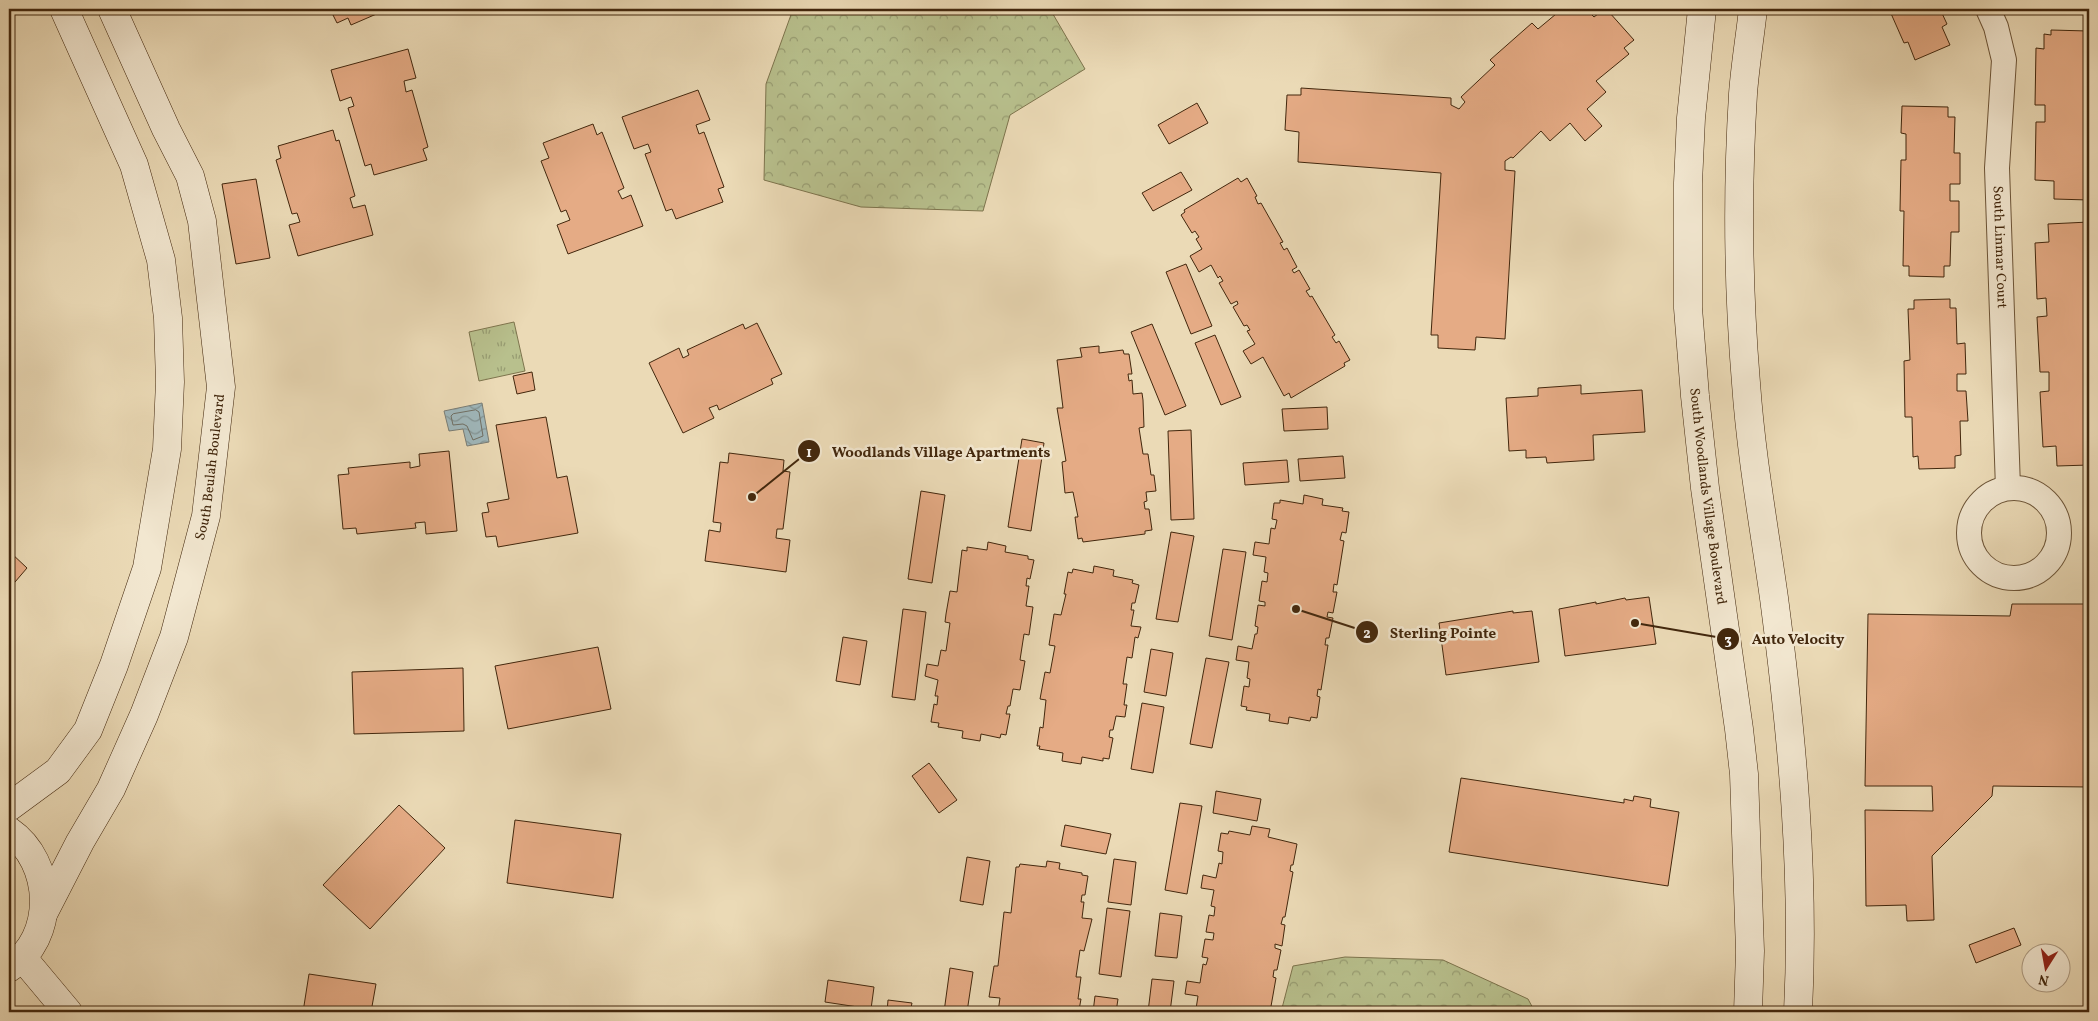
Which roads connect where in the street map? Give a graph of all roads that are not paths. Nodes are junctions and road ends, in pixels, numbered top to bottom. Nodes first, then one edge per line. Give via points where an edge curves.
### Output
1 (64, 9) edge
2 (112, 9) edge
3 (1702, 9) edge
4 (1753, 9) edge
5 (1988, 9) edge
6 (2008, 488) dead end
7 (9, 807) edge
8 (9, 831) edge
9 (44, 912) junction
10 (15, 963) edge
11 (68, 1012) edge
12 (1748, 1012) edge
13 (1798, 1012) edge

1 - 7 street via 134,164 161,260 168,318 167,449 147,568 88,730 58,770
2 - 9 street, South Beulah Boulevard via 190,176 202,221 221,387 206,516 174,637 111,790
3 - 12 street, South Woodlands Village Boulevard via 1691,118 1688,308 1704,479 1744,774 1750,951
4 - 13 street via 1744,93 1740,286 1756,482 1774,598 1797,805
5 - 6 street, South Linmar Court via 2004,60 1997,168
8 - 9 street via 33,855 43,882
9 - 10 street via 35,940
10 - 11 street

